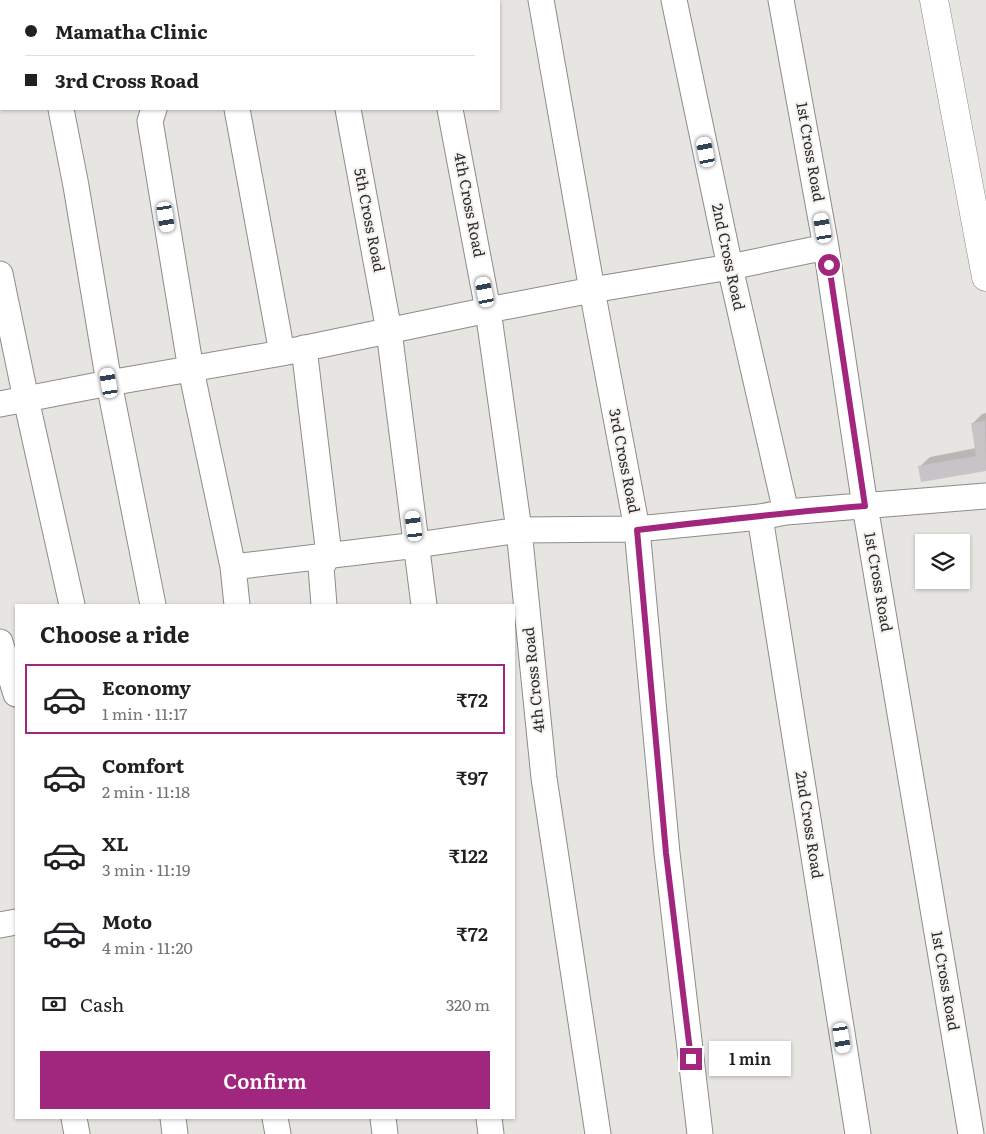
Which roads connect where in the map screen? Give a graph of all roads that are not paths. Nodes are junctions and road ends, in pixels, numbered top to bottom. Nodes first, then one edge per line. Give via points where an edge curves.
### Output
1 (541, 0) edge
2 (674, 0) edge
3 (781, 0) edge
4 (934, 0) edge
5 (61, 110) edge
6 (154, 110) edge
7 (238, 110) edge
8 (348, 110) edge
9 (450, 110) edge
10 (826, 247) junction
11 (730, 267) junction
12 (0, 274) edge
13 (986, 277) edge
14 (592, 290) junction
15 (488, 310) junction
16 (389, 331) junction
17 (293, 351) junction
18 (191, 370) junction
19 (109, 383) junction
20 (26, 399) junction
21 (0, 404) edge
22 (986, 496) edge
23 (865, 506) junction
24 (786, 512) junction
25 (760, 517) junction
26 (519, 530) junction
27 (637, 530) junction
28 (417, 545) junction
29 (329, 555) junction
30 (233, 567) junction
31 (72, 604) edge
32 (153, 604) edge
33 (237, 604) edge
34 (324, 604) edge
35 (424, 604) edge
36 (0, 642) edge
37 (15, 691) edge
38 (15, 922) edge
39 (0, 925) edge
40 (74, 1119) edge
41 (173, 1119) edge
42 (275, 1119) edge
43 (383, 1119) edge
44 (489, 1119) edge
45 (77, 1134) edge
46 (175, 1134) edge
47 (278, 1134) edge
48 (385, 1134) edge
49 (491, 1134) edge
50 (598, 1134) edge
51 (700, 1134) edge
52 (858, 1134) edge
53 (971, 1134) edge

1 - 14 street, 3rd Cross Road
2 - 11 street, 2nd Cross Road
3 - 10 street, 1st Cross Road
4 - 13 street
5 - 19 street
6 - 18 street via 150,121
7 - 17 street
8 - 16 street, 5th Cross Road
9 - 15 street, 4th Cross Road
10 - 11 street
10 - 23 street, 1st Cross Road
11 - 14 street
11 - 24 street, 2nd Cross Road
12 - 20 street
14 - 15 street
14 - 27 street, 3rd Cross Road
15 - 16 street
15 - 26 street, 4th Cross Road
16 - 17 street
16 - 28 street, 5th Cross Road
17 - 18 street
17 - 29 street
18 - 19 street
18 - 30 street
19 - 20 street
19 - 32 street
20 - 21 street
20 - 31 street
22 - 23 street
23 - 24 street
23 - 53 street, 1st Cross Road
24 - 25 street
25 - 27 street
25 - 52 street, 2nd Cross Road
26 - 27 street
26 - 28 street
26 - 50 street, 4th Cross Road via 544,778
27 - 51 street, 3rd Cross Road via 666,853
28 - 29 street
28 - 35 street, 5th Cross Road
29 - 30 street
29 - 34 street via 321,567
30 - 33 street
36 - 37 street
38 - 39 street
40 - 45 street
41 - 46 street
42 - 47 street
43 - 48 street
44 - 49 street

